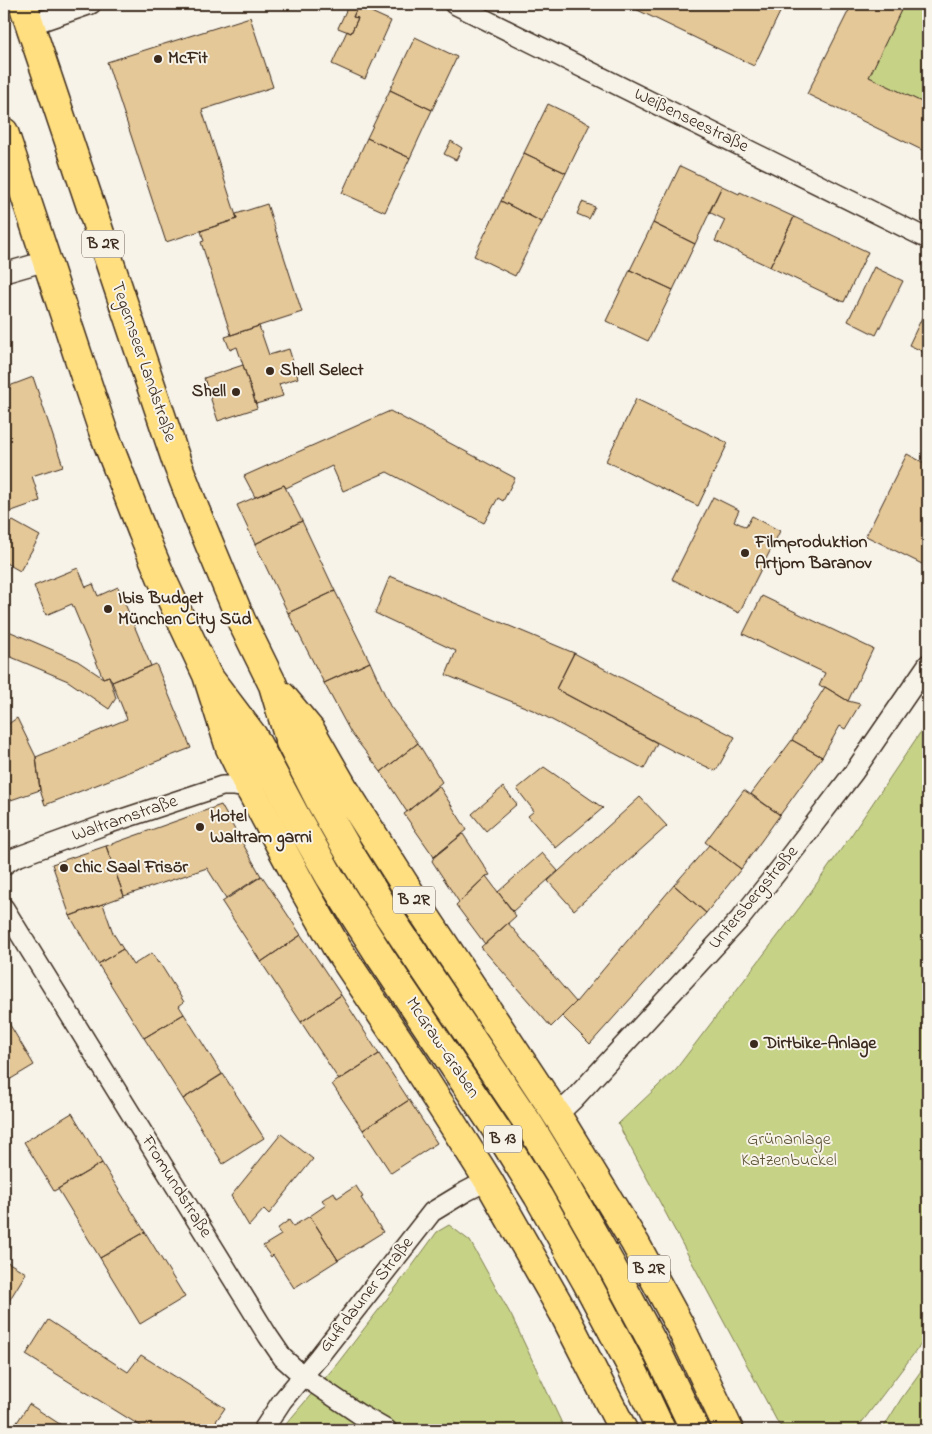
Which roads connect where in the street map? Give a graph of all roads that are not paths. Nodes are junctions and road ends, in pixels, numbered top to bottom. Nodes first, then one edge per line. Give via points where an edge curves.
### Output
1 (92, 4) edge
2 (454, 4) edge
3 (26, 15) edge
4 (4, 132) edge
5 (928, 239) edge
6 (46, 261) junction
7 (4, 273) edge
8 (928, 664) edge
9 (207, 675) junction
10 (273, 685) junction
11 (250, 790) junction
12 (4, 865) edge
13 (4, 908) edge
14 (557, 1115) junction
15 (488, 1180) junction
16 (303, 1376) junction
17 (263, 1430) edge
18 (387, 1430) edge
19 (623, 1430) edge
20 (662, 1430) edge
21 (695, 1430) edge
22 (729, 1430) edge

1 - 3 street
2 - 5 street, Weißenseestraße
3 - 10 main road, Tegernseer Landstraße / B 2R via 177,463 241,620
4 - 6 main road
6 - 7 street
6 - 9 main road via 129,499
8 - 14 street, Untersbergstraße via 854,772 740,919
9 - 11 main road via 230,748
9 - 20 main road, McGraw-Graben / B 13 via 253,736 330,877 538,1196 591,1289
10 - 14 main road, B 2R via 311,731 401,880
10 - 21 main road, McGraw-Graben via 290,742 348,850 530,1126 612,1267
11 - 12 street, Waltramstraße via 222,786 51,844
11 - 15 main road via 337,948
13 - 16 street, Fromundstraße via 268,1336 283,1358
14 - 22 main road, B 2R via 635,1243
15 - 16 street, Gufidauner Straße via 432,1212
15 - 19 main road via 563,1312
16 - 17 street, Gufidauner Straße
16 - 18 street, Fromundstraße

